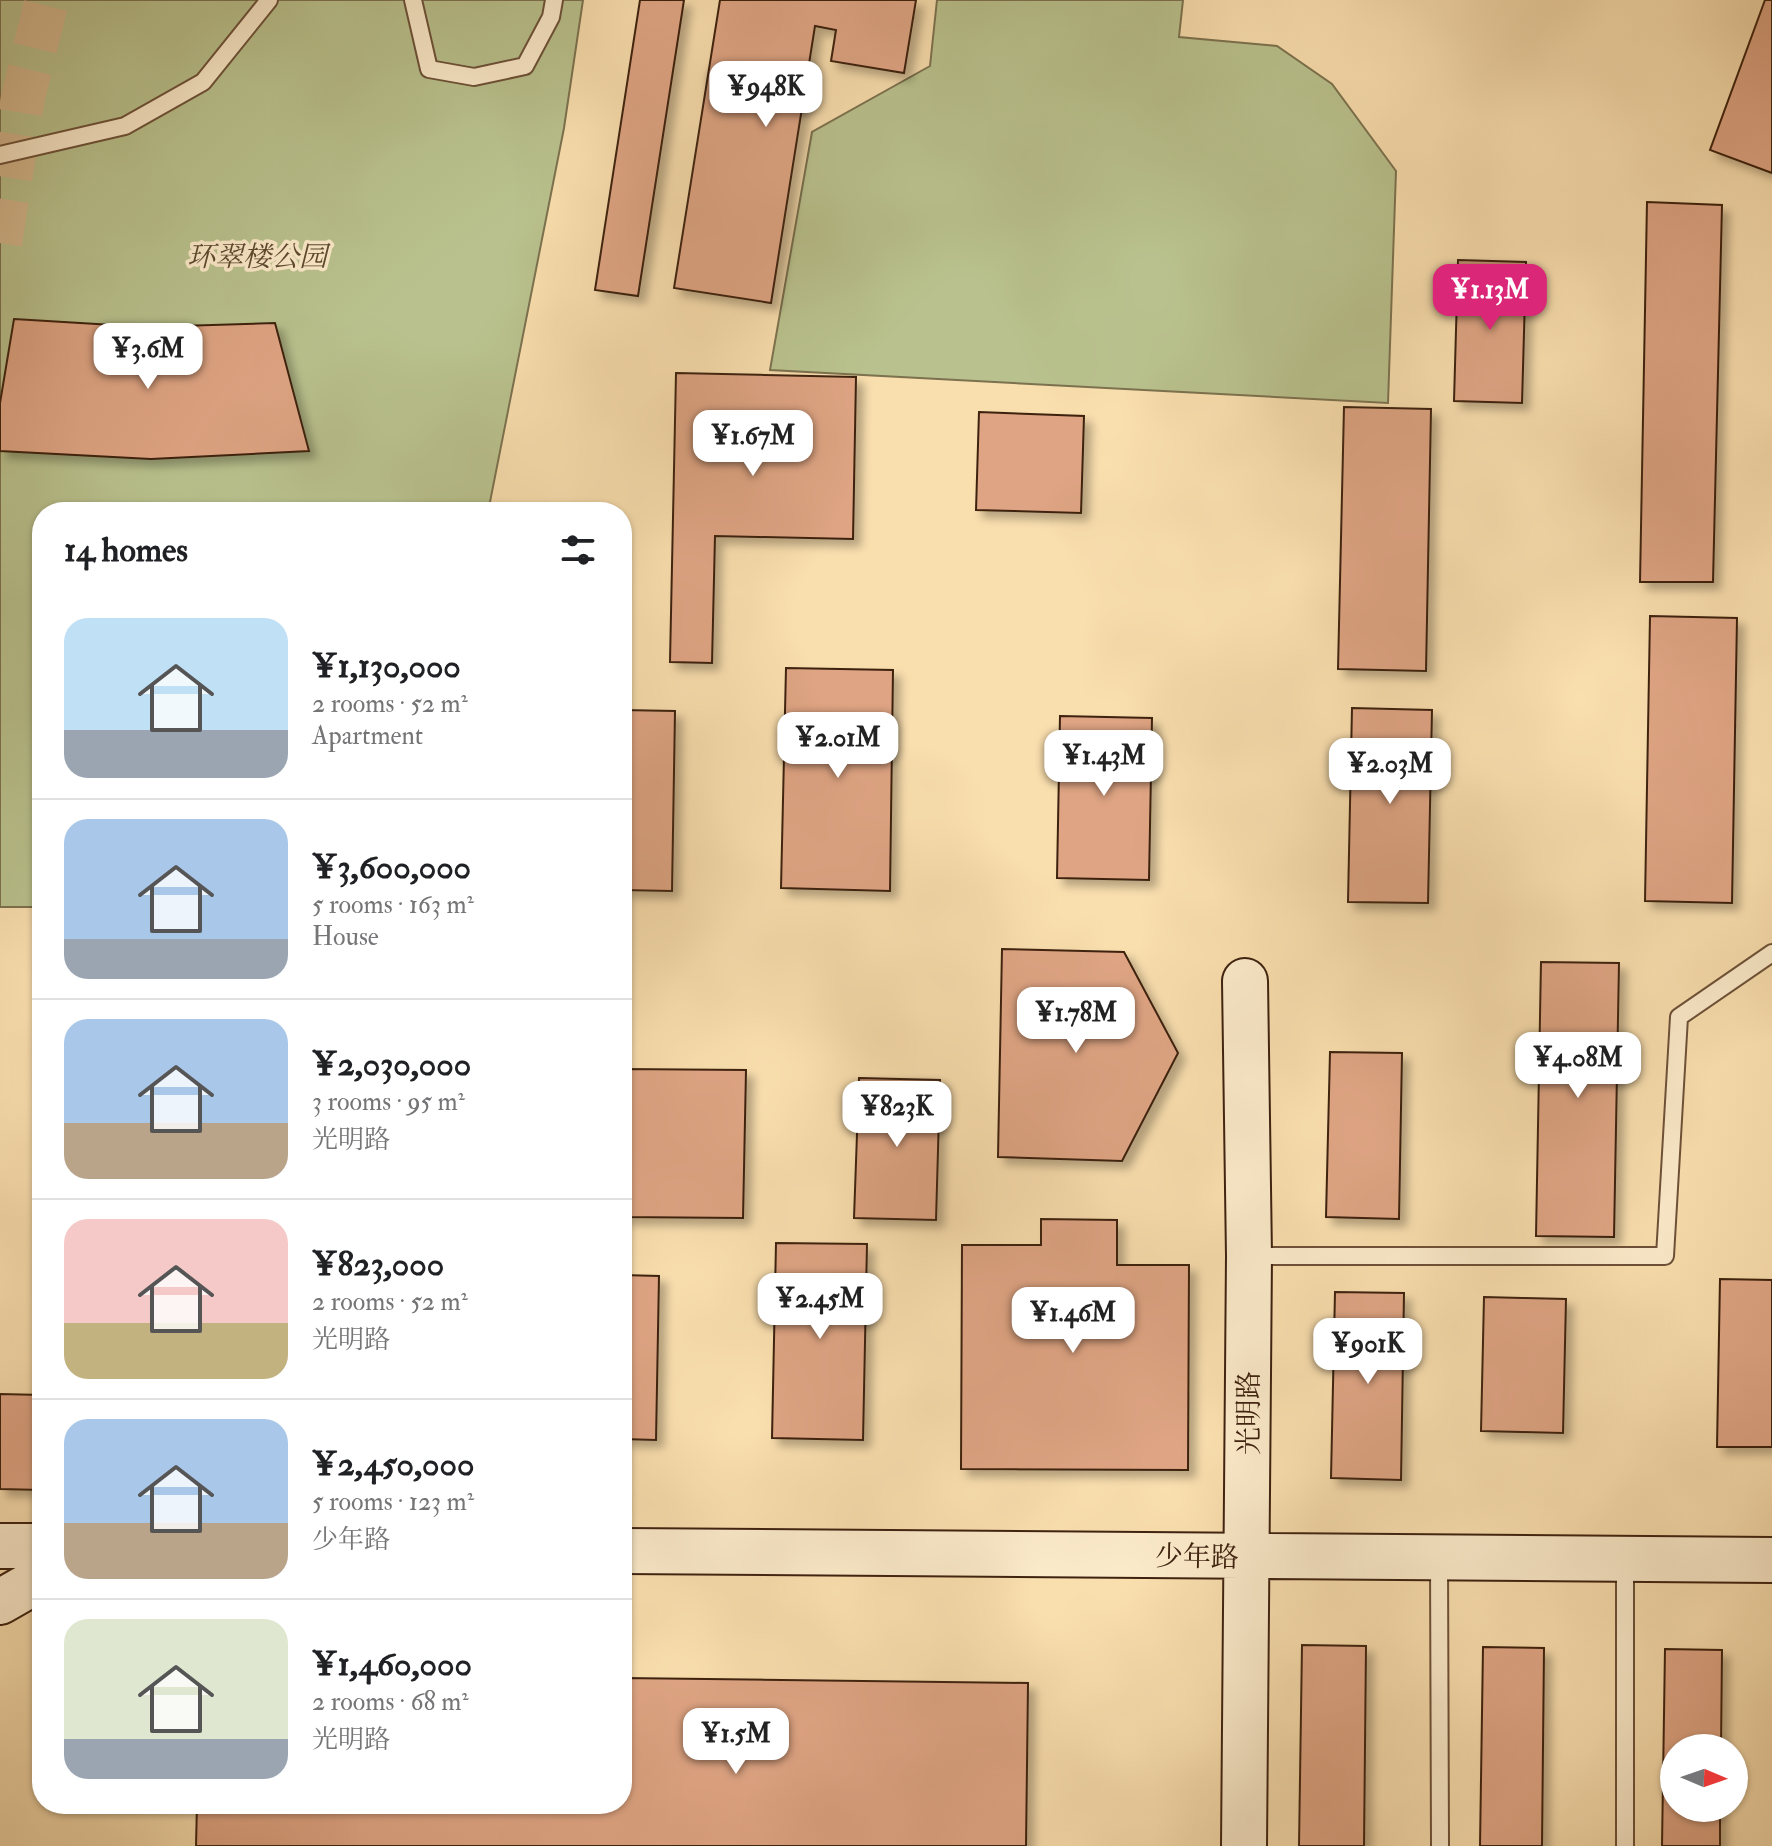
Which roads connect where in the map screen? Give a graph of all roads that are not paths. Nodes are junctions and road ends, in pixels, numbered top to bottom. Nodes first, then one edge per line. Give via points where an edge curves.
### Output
1 (269, 0) edge
2 (413, 0) edge
3 (554, 0) edge
4 (0, 155) edge
5 (1772, 953) edge
6 (1245, 981) dead end
7 (1249, 1256) junction
8 (0, 1546) edge
9 (32, 1546) edge
10 (632, 1551) edge
11 (1247, 1557) junction
12 (1439, 1558) junction
13 (1625, 1559) junction
14 (1772, 1560) edge
15 (32, 1584) edge
16 (0, 1602) edge
17 (1244, 1846) edge
18 (1440, 1846) edge
19 (1625, 1846) edge

1 - 4 lane via 203,82 125,126
2 - 3 lane via 429,69 474,77 525,66 551,17
5 - 7 lane via 1679,1017 1665,1256
6 - 7 street, 光明路
7 - 11 street, 光明路
8 - 9 street
10 - 11 street, 少年路
11 - 12 street, 少年路
11 - 17 street, 光明路
12 - 13 street, 少年路
12 - 18 lane
13 - 14 street, 少年路
13 - 19 lane
15 - 16 street

